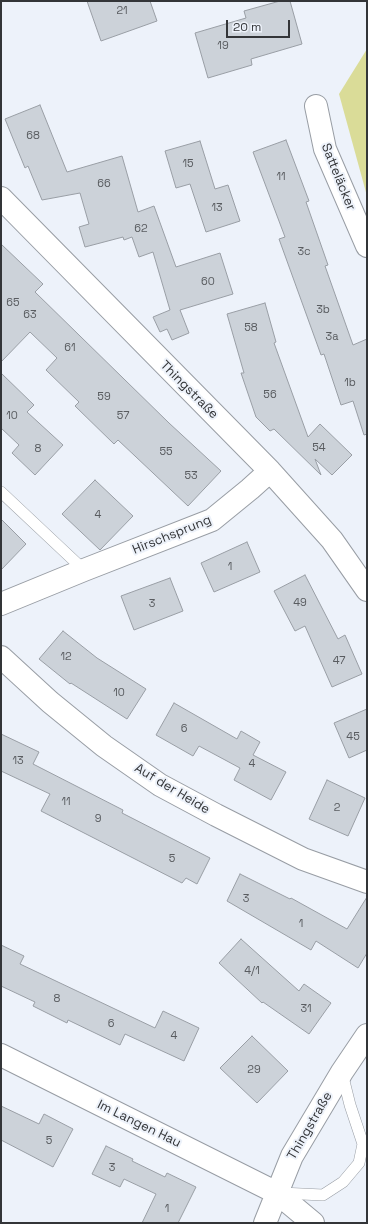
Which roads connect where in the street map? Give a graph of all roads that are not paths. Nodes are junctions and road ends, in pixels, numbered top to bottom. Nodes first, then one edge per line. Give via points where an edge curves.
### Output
1 (316, 106) dead end
2 (1, 198) edge
3 (367, 246) edge
4 (270, 471) junction
5 (1, 492) edge
6 (84, 570) junction
7 (367, 590) edge
8 (1, 604) edge
9 (1, 657) edge
10 (367, 882) edge
11 (367, 1035) edge
12 (1, 1055) edge
13 (342, 1072) junction
14 (277, 1193) junction
15 (265, 1223) edge
16 (313, 1223) edge

1 - 3 street, Satteläcker via 325,149
2 - 4 street, Thingstraße
4 - 6 street, Hirschsprung via 212,520
4 - 7 street, Thingstraße via 332,540
5 - 6 lane
6 - 8 street, Hirschsprung
9 - 10 street, Auf der Heide via 98,741 160,785 303,859
11 - 13 street, Thingstraße
12 - 14 street, Im Langen Hau
13 - 14 street, Thingstraße via 292,1156
13 - 14 lane via 364,1144 359,1163 343,1182 323,1195
14 - 15 street, Thingstraße
14 - 16 street, Im Langen Hau

